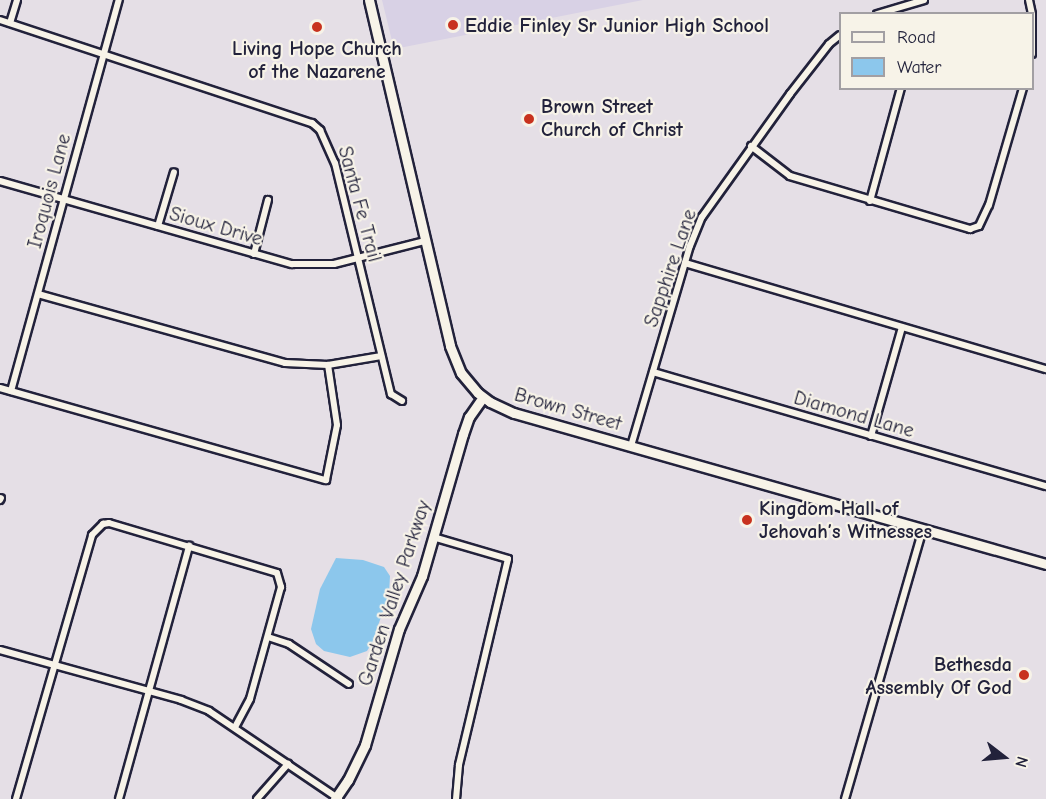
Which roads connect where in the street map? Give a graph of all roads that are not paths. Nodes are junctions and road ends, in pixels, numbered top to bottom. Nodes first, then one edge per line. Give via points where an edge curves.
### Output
1 (17, 0) edge
2 (119, 0) edge
3 (369, 0) edge
4 (924, 0) edge
5 (900, 10) edge
6 (0, 20) edge
7 (10, 23) junction
8 (839, 36) edge
9 (104, 54) junction
10 (900, 90) edge
11 (1022, 90) edge
12 (751, 146) junction
13 (174, 172) dead end
14 (0, 181) edge
15 (65, 200) junction
16 (268, 200) dead end
17 (870, 201) junction
18 (158, 226) junction
19 (425, 241) junction
20 (254, 254) junction
21 (357, 259) junction
22 (685, 263) junction
23 (38, 294) junction
24 (902, 327) junction
25 (381, 356) junction
26 (328, 365) junction
27 (1046, 369) edge
28 (653, 372) junction
29 (0, 388) edge
30 (11, 391) junction
31 (483, 397) junction
32 (402, 401) dead end
33 (871, 436) junction
34 (631, 446) junction
35 (1046, 486) edge
36 (923, 529) junction
37 (433, 537) junction
38 (189, 546) junction
39 (1046, 564) edge
40 (268, 637) junction
41 (0, 650) edge
42 (54, 665) junction
43 (349, 684) dead end
44 (149, 692) junction
45 (235, 728) junction
46 (288, 764) junction
47 (336, 798) edge
48 (16, 799) edge
49 (119, 799) edge
50 (257, 799) edge
51 (456, 799) edge
52 (845, 799) edge

1 - 7 street
2 - 9 street, Iroquois Lane
3 - 19 main road, Brown Street
4 - 5 street
6 - 7 street, Santa Fe Trail
7 - 9 street, Santa Fe Trail
8 - 12 street, Sapphire Lane
9 - 15 street, Iroquois Lane
9 - 21 street, Santa Fe Trail via 312,123 321,130 335,163
10 - 17 street
11 - 17 street via 989,205 979,226 970,229
12 - 17 street via 790,176
12 - 22 street, Sapphire Lane via 702,217
13 - 18 street
14 - 15 street, Sioux Drive
15 - 18 street, Sioux Drive
15 - 23 street, Iroquois Lane
16 - 20 street
18 - 20 street, Sioux Drive
19 - 21 street, Sioux Drive
19 - 31 main road, Brown Street via 455,360
20 - 21 street, Sioux Drive via 306,265
21 - 25 street, Santa Fe Trail
22 - 24 street
22 - 28 street, Sapphire Lane
23 - 26 street via 285,363
23 - 30 street, Iroquois Lane
24 - 27 street
24 - 33 street
25 - 26 street
25 - 32 street, Santa Fe Trail via 391,394
26 - 30 street via 337,425 326,480
28 - 33 street, Diamond Lane
28 - 34 street, Sapphire Lane
29 - 30 street
31 - 34 main road, Brown Street via 514,413
31 - 37 main road, Garden Valley Parkway via 466,425
33 - 35 street, Diamond Lane
34 - 36 main road, Brown Street
36 - 39 main road, Brown Street
36 - 52 street
37 - 47 main road, Garden Valley Parkway via 422,576 395,641 365,744
37 - 51 street via 508,560 459,765
38 - 40 street via 273,570 280,578
38 - 42 street via 109,523 99,526 92,535
38 - 44 street
40 - 43 street via 289,644
40 - 45 street via 250,699
41 - 42 street
42 - 44 street
42 - 48 street
44 - 45 street via 196,706
44 - 49 street
45 - 46 street
46 - 47 street
46 - 50 street

